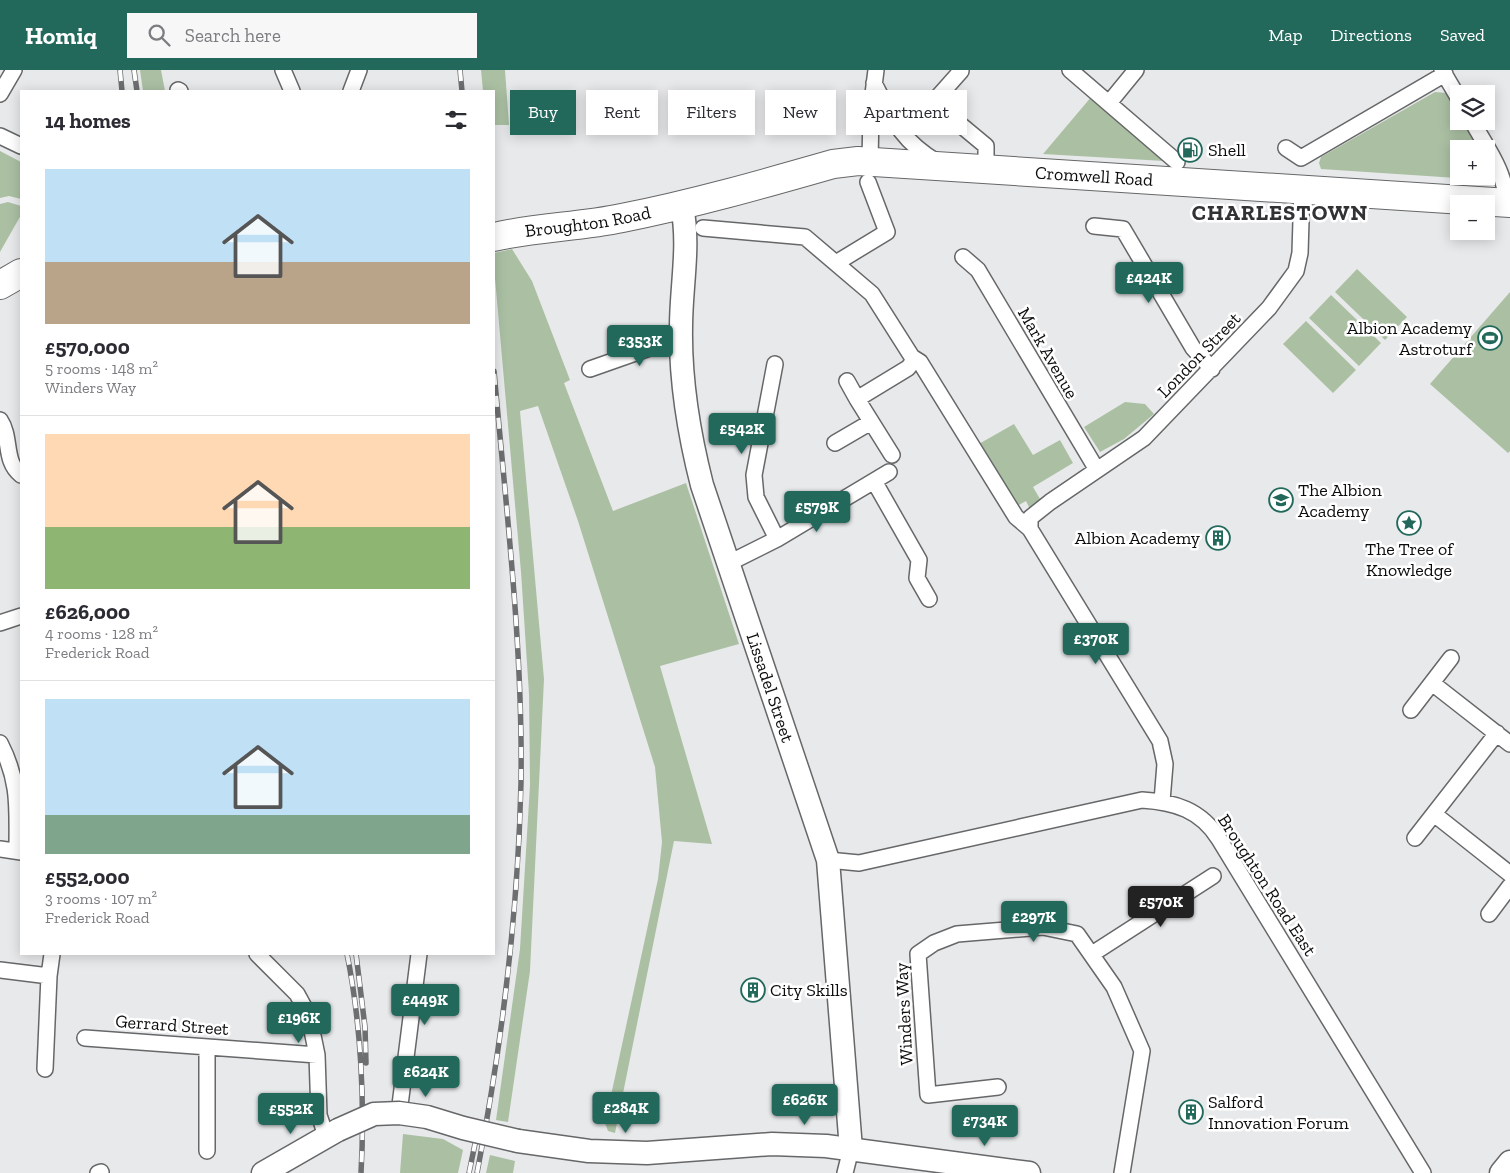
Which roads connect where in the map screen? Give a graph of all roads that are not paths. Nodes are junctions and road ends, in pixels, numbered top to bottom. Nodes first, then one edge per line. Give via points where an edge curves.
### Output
1 (14, 70) edge
2 (283, 70) edge
3 (359, 70) edge
4 (961, 70) edge
5 (1070, 70) edge
6 (1136, 70) edge
7 (1443, 72) edge
8 (875, 76) edge
9 (1451, 85) edge
10 (292, 90) edge
11 (351, 90) edge
12 (944, 90) edge
13 (0, 94) edge
14 (1109, 103) junction
15 (967, 130) edge
16 (1477, 130) edge
17 (0, 136) edge
18 (20, 146) edge
19 (1286, 148) dead end
20 (1178, 162) dead end
21 (942, 165) junction
22 (986, 168) junction
23 (869, 172) junction
24 (1302, 188) junction
25 (1508, 202) edge
26 (682, 206) junction
27 (1094, 226) dead end
28 (703, 228) dead end
29 (506, 234) edge
30 (964, 257) dead end
31 (836, 263) junction
32 (20, 274) edge
33 (0, 285) edge
34 (681, 337) junction
35 (915, 359) junction
36 (775, 364) dead end
37 (1212, 369) junction
38 (590, 370) dead end
39 (846, 381) dead end
40 (857, 399) junction
41 (0, 420) edge
42 (871, 422) junction
43 (835, 443) dead end
44 (892, 455) dead end
45 (1098, 470) junction
46 (889, 472) dead end
47 (20, 474) edge
48 (874, 481) junction
49 (1030, 529) junction
50 (777, 539) junction
51 (729, 563) junction
52 (929, 599) dead end
53 (20, 616) edge
54 (0, 623) edge
55 (1451, 658) dead end
56 (1432, 683) junction
57 (1411, 710) dead end
58 (1497, 733) junction
59 (0, 743) edge
60 (1510, 744) edge
61 (16, 763) edge
62 (1162, 801) junction
63 (1434, 814) junction
64 (1415, 838) dead end
65 (0, 850) edge
66 (19, 851) edge
67 (828, 860) junction
68 (1510, 874) edge
69 (1213, 876) dead end
70 (1510, 886) edge
71 (1489, 914) dead end
72 (1092, 954) junction
73 (52, 955) edge
74 (258, 955) edge
75 (419, 955) edge
76 (0, 970) edge
77 (49, 976) junction
78 (85, 1038) dead end
79 (207, 1047) junction
80 (317, 1055) junction
81 (45, 1069) dead end
82 (998, 1087) dead end
83 (400, 1104) junction
84 (332, 1133) junction
85 (851, 1149) junction
86 (207, 1151) dead end
87 (993, 1170) edge
88 (263, 1173) edge
89 (845, 1173) edge
90 (1029, 1173) edge
91 (1122, 1173) edge
92 (1422, 1173) edge

1 - 13 street
2 - 10 street
3 - 11 street
4 - 12 street
5 - 14 street
6 - 14 street
7 - 9 street
7 - 19 street via 1300,158
8 - 21 street via 894,123 918,151
8 - 23 street
14 - 20 street
15 - 22 street via 986,146
16 - 25 street via 1505,182
17 - 18 street
21 - 22 highway, Cromwell Road
21 - 23 highway, Cromwell Road
22 - 24 highway, Cromwell Road
23 - 26 highway, Cromwell Road via 858,160 833,164
23 - 31 street via 887,232
24 - 25 highway, Cromwell Road
24 - 37 street, London Street via 1300,253 1296,271 1269,308
26 - 29 highway, Broughton Road via 619,219
26 - 34 street, Lissadel Street via 687,249
27 - 37 street via 1123,229 1193,348
28 - 31 street via 805,237
30 - 45 street, Mark Avenue via 978,270
31 - 35 street via 872,294
32 - 33 highway
34 - 38 street
34 - 51 street, Lissadel Street via 689,430 702,485
35 - 40 street via 908,368
35 - 49 street via 920,362 1016,517
36 - 50 street via 754,475 756,497
37 - 45 street, London Street via 1144,438
39 - 40 street
40 - 42 street
41 - 47 street via 6,432 9,457
42 - 43 street
42 - 44 street
45 - 49 street, London Street via 1030,518
46 - 48 street
48 - 50 street
48 - 52 street via 919,560 917,578
49 - 62 street via 1160,741 1165,764
50 - 51 street
51 - 67 street, Lissadel Street
53 - 54 street
55 - 56 street
56 - 57 street
56 - 58 street
58 - 60 street
58 - 63 street
59 - 61 street
61 - 66 street
62 - 67 street, Broughton Road East via 1142,800 859,863
62 - 92 street, Broughton Road East via 1191,810 1214,831
63 - 64 street
63 - 68 street
65 - 66 street
67 - 85 street, Lissadel Street
69 - 72 street
70 - 71 street
72 - 82 street, Winders Way via 1077,934 1043,927 957,934 918,954 928,1095
72 - 91 street, Winders Way via 1114,987 1142,1051
73 - 77 street
74 - 80 street via 297,994 309,1016
75 - 83 street
76 - 77 street
77 - 81 street
78 - 79 street, Gerrard Street
79 - 80 street, Gerrard Street
79 - 86 street
80 - 84 street via 319,1115
83 - 84 street, bridge
83 - 85 street, bridge via 427,1117 518,1141 604,1152 647,1153 772,1144
84 - 88 street
85 - 87 street
85 - 89 street, Lissadel Street
87 - 90 street

